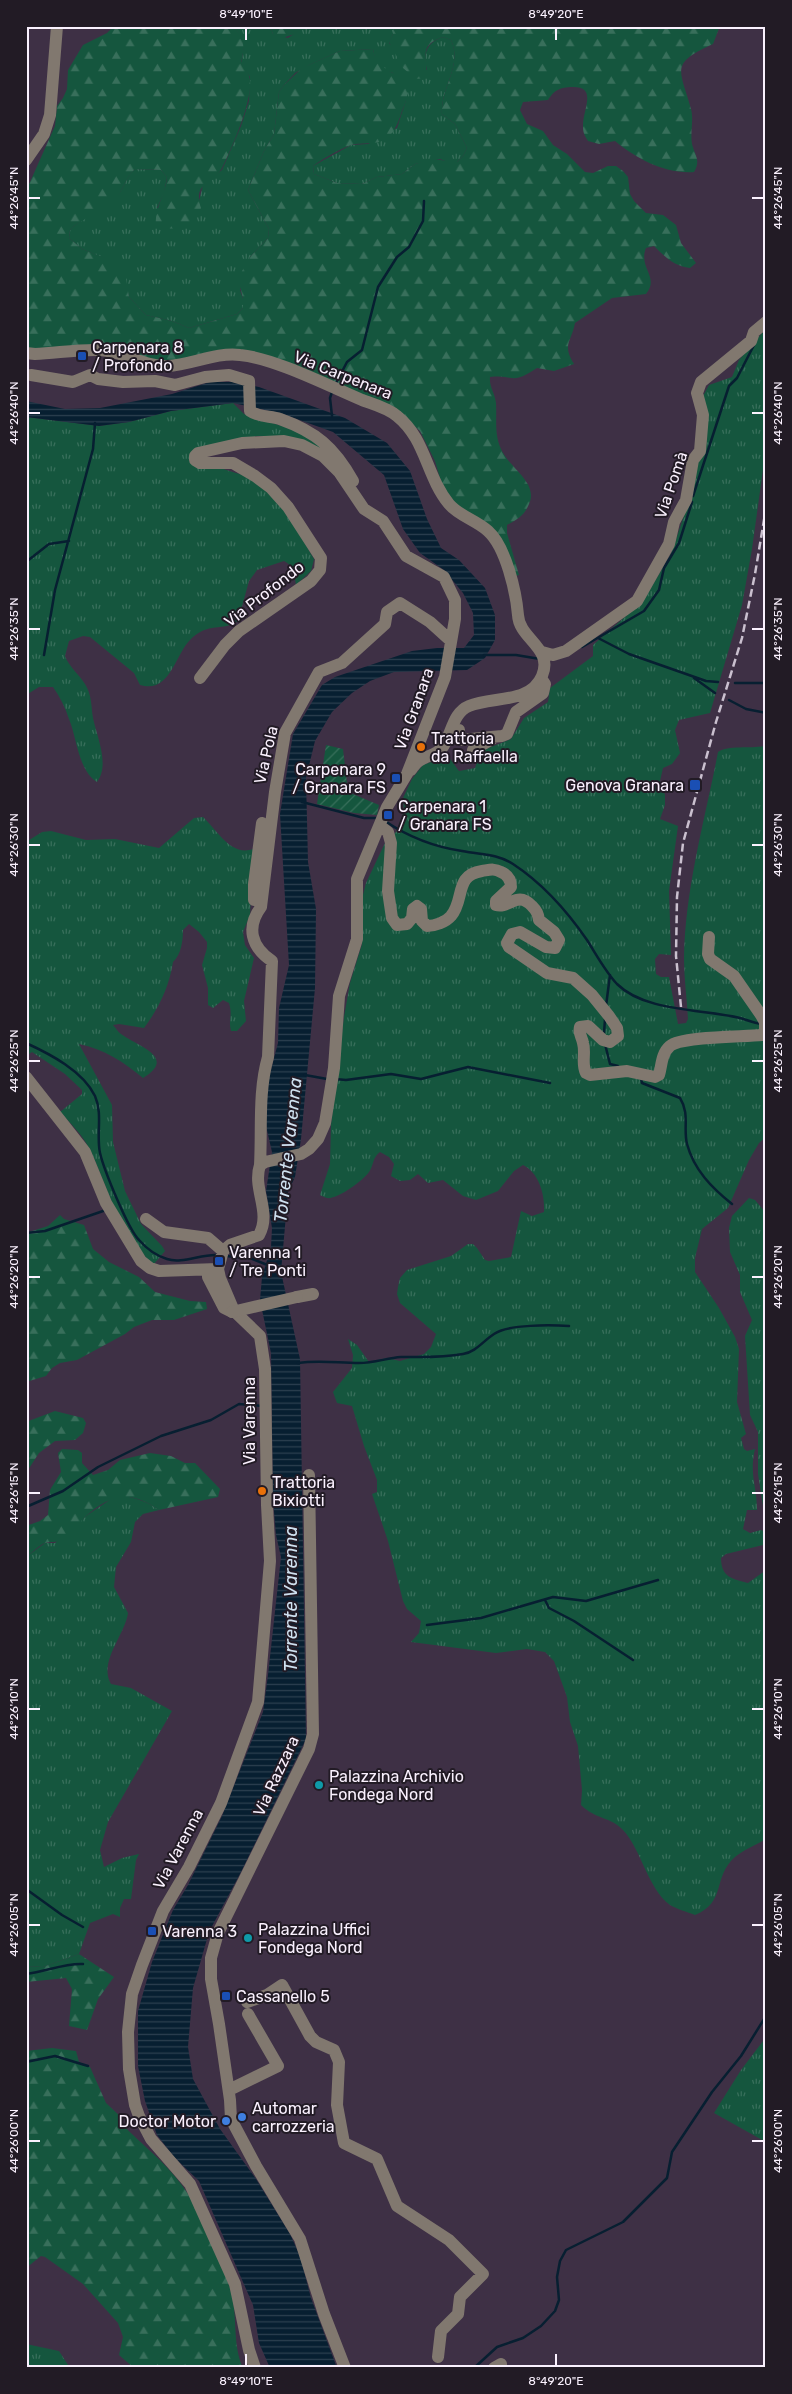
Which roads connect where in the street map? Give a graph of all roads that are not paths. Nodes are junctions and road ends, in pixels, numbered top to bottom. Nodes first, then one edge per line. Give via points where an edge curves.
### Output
1 (56, 26) edge
2 (26, 160) edge
3 (766, 322) edge
4 (26, 353) edge
5 (31, 376) dead end
6 (378, 518) junction
7 (428, 568) joint
8 (451, 641) junction
9 (543, 664) junction
10 (200, 678) dead end
11 (459, 730) dead end
12 (496, 737) junction
13 (473, 750) dead end
14 (407, 774) junction
15 (262, 823) dead end
16 (380, 826) junction
17 (254, 915) junction
18 (709, 937) dead end
19 (26, 1077) edge
20 (262, 1163) junction
21 (146, 1219) dead end
22 (223, 1251) junction
23 (218, 1267) junction
24 (313, 1294) dead end
25 (228, 1297) junction
26 (309, 1475) dead end
27 (229, 2090) junction
28 (438, 2357) dead end
29 (255, 2368) edge
30 (345, 2368) edge

1 - 2 street via 50,115 44,134
3 - 9 street, Via Pomà via 754,332 751,341 701,382 697,393 703,415 700,451 693,460 686,500 674,522 669,544 637,601
4 - 9 street, Via Carpenara via 101,350 149,365 168,366 216,355 241,355 268,362 396,414 415,433 427,457 433,480 453,510 490,533 513,582 518,621
5 - 6 street, Via Profondo via 73,382 90,375 98,380 155,381 175,385 229,374 249,381 250,411 278,418 326,443 344,464 358,491
6 - 7 street, Via Profondo via 406,556
6 - 10 street, Via Profondo via 364,509 339,472 322,456 302,445 284,441 242,443 195,456 200,463 233,462 255,476 288,507 321,558 320,570 311,581 239,632
7 - 8 street, Via Granara via 444,577 454,600
8 - 14 street, Via Granara via 445,677
8 - 17 street, Via Pola via 430,622 400,603 387,612 385,624 342,663 319,672 285,733 260,907
9 - 12 street via 545,684 542,693 516,712 507,734
9 - 14 street via 525,694 464,709 458,714 442,748 419,761
11 - 12 street via 460,740
12 - 13 street
14 - 16 street, Via Granara via 387,807
15 - 17 street, Via Pola via 254,884
16 - 18 street via 388,832 391,843 388,891 392,918 397,924 407,924 417,906 421,908 422,921 427,926 450,917 468,876 473,872 493,869 506,875 511,883 496,905 526,901 538,913 539,920 554,932 559,940 555,948 541,945 520,932 512,934 507,943 508,947 547,973 573,978 592,995 618,1028 618,1036 606,1042 588,1026 580,1027 586,1073 627,1071 655,1077 659,1075 665,1052 680,1041 762,1035 764,1022 761,1015 734,976 710,959
16 - 20 street, Via Granara via 357,879 356,939 339,996 334,1068 325,1123 309,1149 301,1154
17 - 20 street, Via Pola via 251,927 253,941 272,961 268,1057 261,1110
19 - 23 street via 85,1152 106,1203 141,1261 159,1271
20 - 22 street via 257,1173 264,1208 263,1228 259,1235 230,1245
21 - 22 street via 164,1232 208,1238
22 - 23 street
23 - 25 street
24 - 25 street, bridge via 232,1312 224,1308 208,1277 222,1297
25 - 29 street, Via Varenna via 234,1311 260,1336 265,1368 270,1561 258,1702 221,1803 152,1937 132,1994 128,2032 129,2069 137,2110 151,2139 190,2184 198,2199 235,2284
26 - 27 street, Via Razzara via 313,1734 309,1749 218,1933 211,1958 211,1979
27 - 28 street via 278,2066 248,2008 282,1985 310,2036 334,2050 339,2062 338,2105 344,2143 377,2159 397,2206 449,2240 483,2274 460,2297 458,2314 441,2331
27 - 30 street, Via Razzara via 231,2119 300,2239

